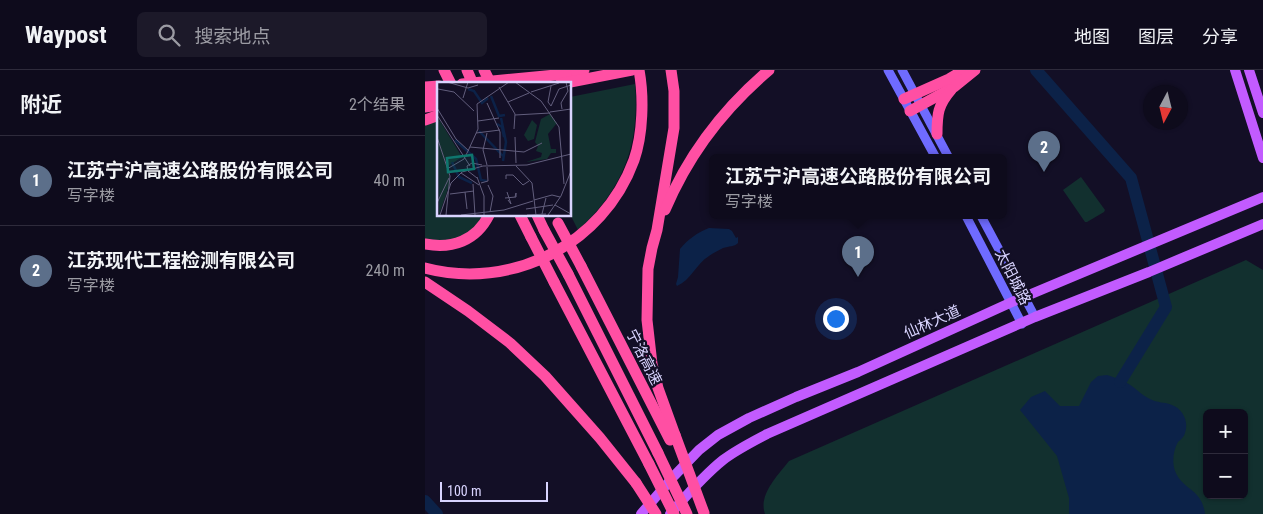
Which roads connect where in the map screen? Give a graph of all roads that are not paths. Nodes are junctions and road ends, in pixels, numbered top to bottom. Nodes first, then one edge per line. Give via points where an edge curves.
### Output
1 (444, 70) edge
2 (467, 70) edge
3 (484, 70) edge
4 (584, 70) edge
5 (639, 70) edge
6 (671, 70) edge
7 (769, 70) edge
8 (888, 70) edge
9 (903, 70) edge
10 (964, 70) edge
11 (975, 70) edge
12 (1235, 70) edge
13 (1249, 70) edge
14 (629, 71) edge
15 (563, 79) edge
16 (450, 82) edge
17 (472, 82) edge
18 (490, 82) edge
19 (502, 82) edge
20 (535, 82) edge
21 (954, 87) junction
22 (571, 88) edge
23 (915, 94) junction
24 (904, 99) junction
25 (921, 104) junction
26 (910, 111) junction
27 (1263, 114) edge
28 (437, 116) edge
29 (425, 120) edge
30 (937, 134) junction
31 (934, 154) edge
32 (947, 154) edge
33 (1263, 158) edge
34 (1263, 197) edge
35 (488, 216) edge
36 (520, 216) edge
37 (537, 216) edge
38 (556, 219) edge
39 (968, 219) edge
40 (983, 219) edge
41 (1263, 224) edge
42 (657, 230) junction
43 (425, 244) edge
44 (425, 268) edge
45 (425, 282) edge
46 (1024, 297) junction
47 (1012, 302) junction
48 (1035, 317) junction
49 (1022, 324) junction
50 (672, 438) junction
51 (641, 514) edge
52 (656, 514) edge
53 (672, 514) edge
54 (687, 514) edge
55 (704, 514) edge

1 - 16 highway
2 - 17 highway, bridge
3 - 18 highway, bridge
4 - 15 highway
5 - 44 highway via 641,121 634,160 614,199 579,238 559,251 512,270 468,274
6 - 42 highway via 675,91 674,128
7 - 42 highway via 723,114 697,148 670,197
8 - 24 street
9 - 23 street
10 - 23 highway
11 - 21 highway
12 - 33 main road
13 - 27 main road
14 - 15 highway
14 - 22 highway
15 - 19 highway
15 - 20 highway
21 - 25 highway
21 - 30 highway via 938,110
23 - 24 highway
23 - 25 street
24 - 26 street
25 - 26 highway
25 - 30 street
26 - 31 street
28 - 29 highway
30 - 32 street
34 - 46 main road, 仙林大道
35 - 43 highway via 484,225 465,240 452,245
36 - 53 highway, bridge
37 - 54 highway, 宁洛高速, bridge
38 - 50 highway, 宁洛高速, bridge
39 - 47 street, 太阳城路
40 - 46 street, 太阳城路
41 - 48 main road
42 - 50 highway via 648,269 647,320 652,364
45 - 52 highway, bridge via 510,343 545,376 600,438
46 - 47 main road, 仙林大道
46 - 48 street, 太阳城路
47 - 49 street, 太阳城路
47 - 51 main road, 仙林大道 via 749,418 718,435 693,456
48 - 49 main road
49 - 53 main road via 742,447 706,475
50 - 55 highway, 宁洛高速, bridge

